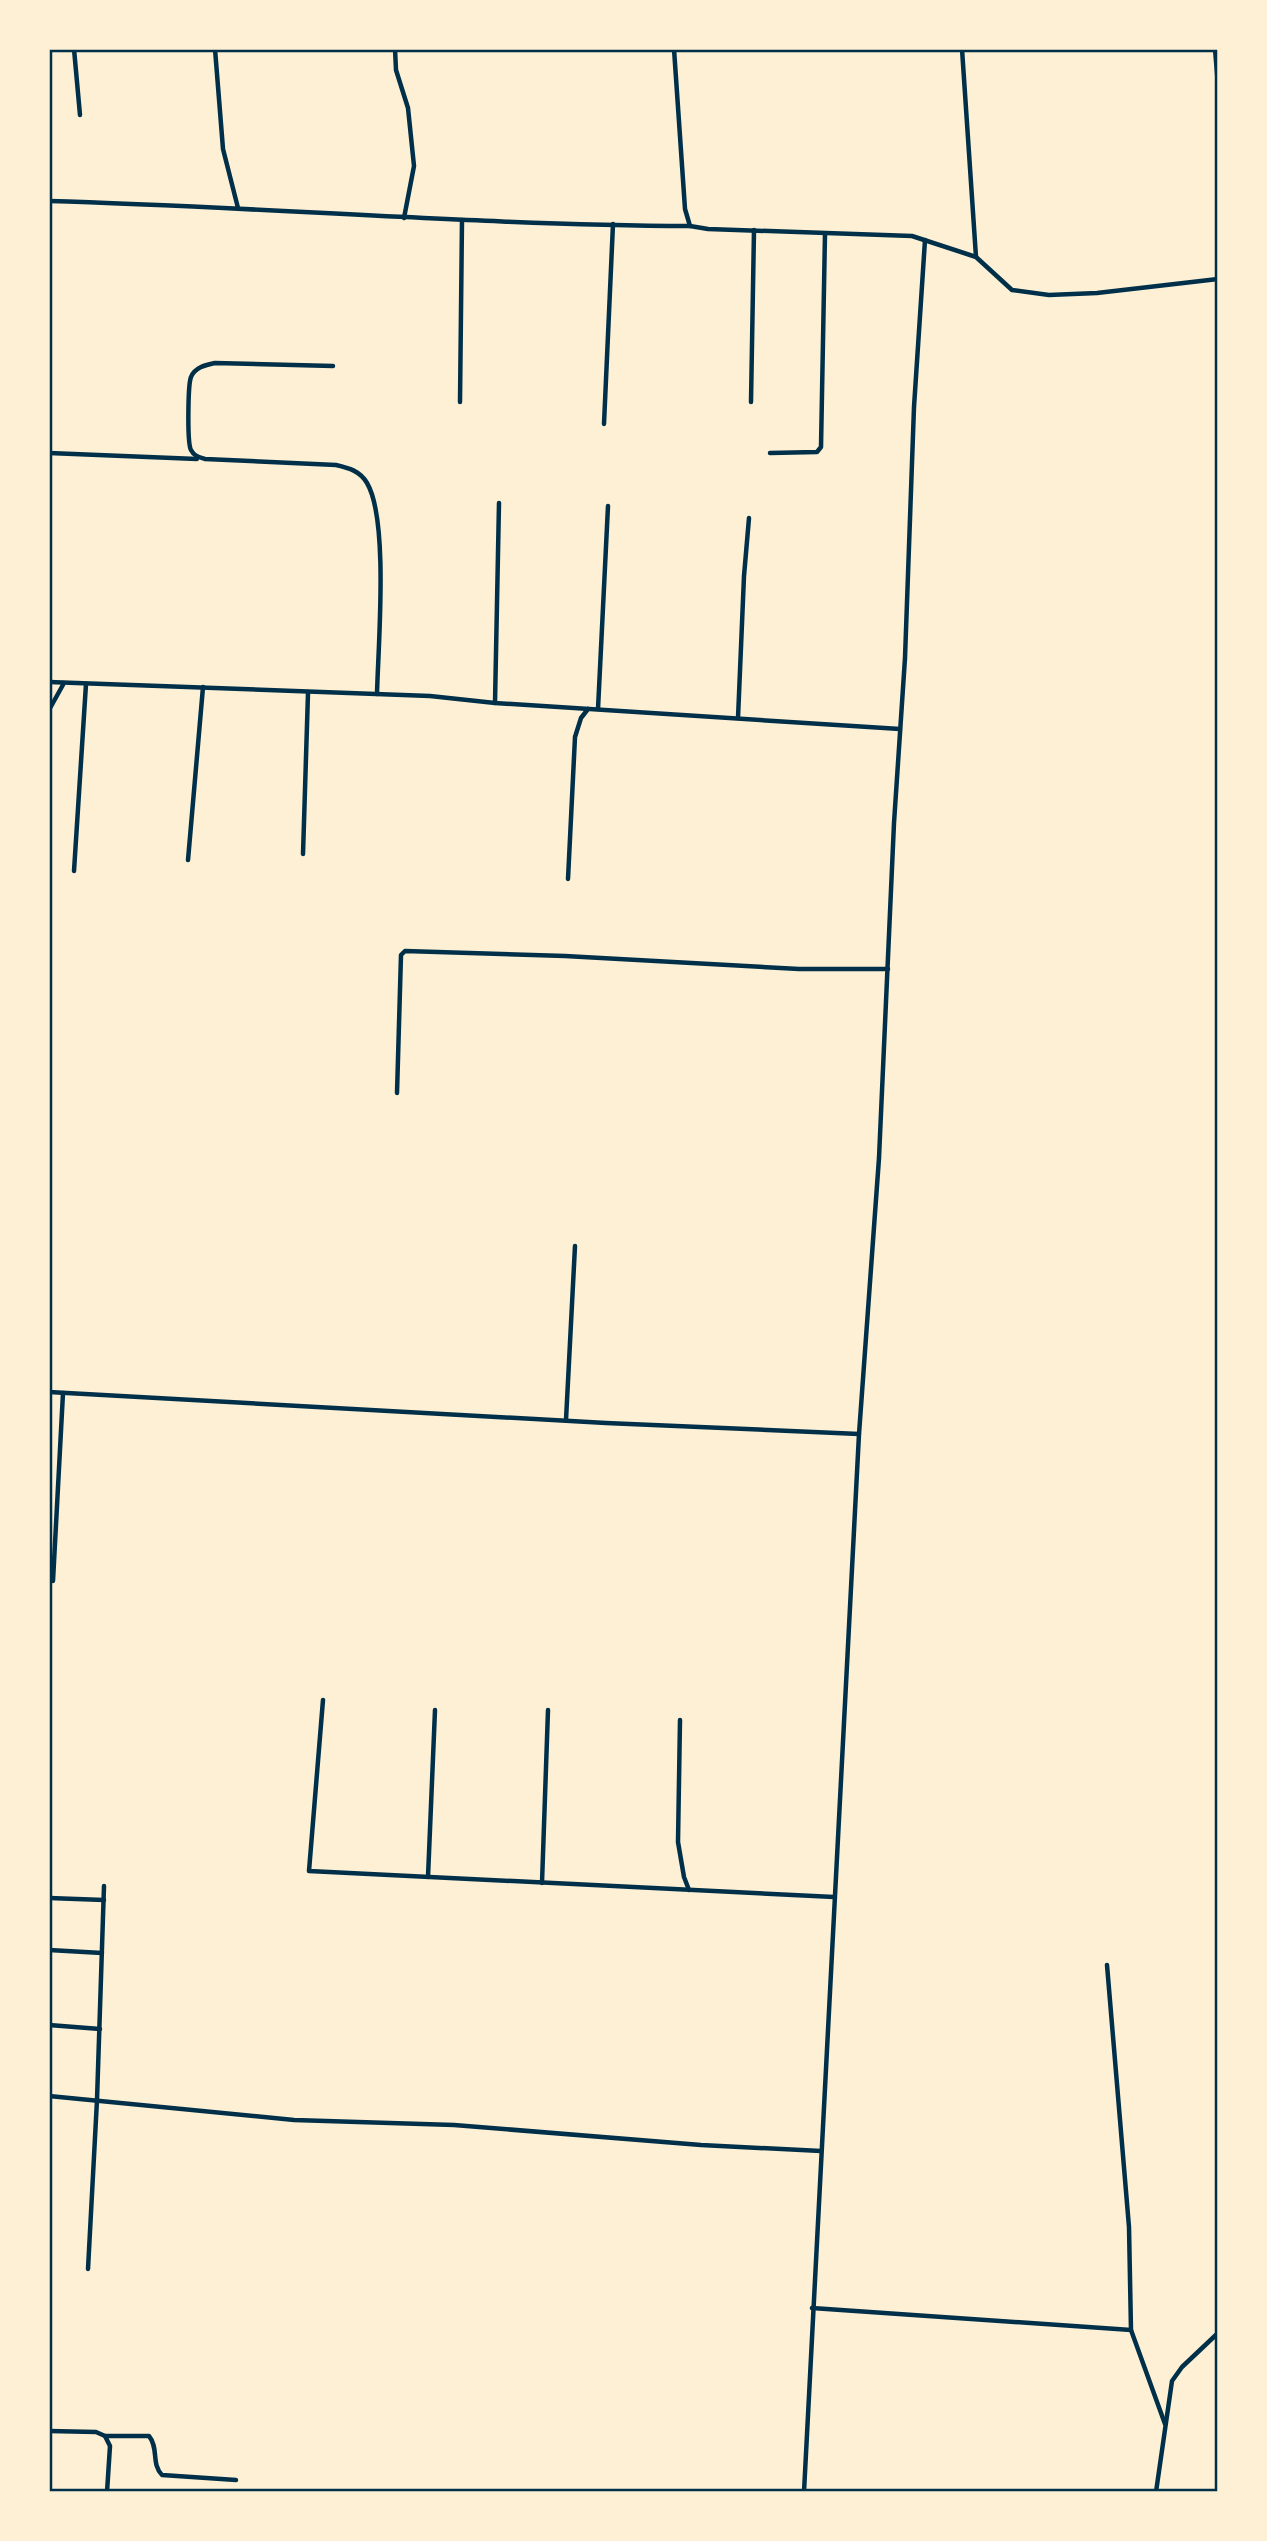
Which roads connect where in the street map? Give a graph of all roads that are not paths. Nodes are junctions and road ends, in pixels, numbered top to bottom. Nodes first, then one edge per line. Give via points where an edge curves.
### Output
1 (74, 49) edge
2 (215, 49) edge
3 (395, 49) edge
4 (674, 49) edge
5 (962, 49) edge
6 (1215, 49) edge
7 (1218, 85) edge
8 (80, 115) dead end
9 (49, 201) edge
10 (237, 208) junction
11 (404, 218) junction
12 (463, 220) junction
13 (613, 225) junction
14 (690, 226) junction
15 (754, 230) junction
16 (825, 234) junction
17 (925, 240) junction
18 (976, 257) junction
19 (1218, 279) edge
20 (333, 366) dead end
21 (460, 402) dead end
22 (751, 402) dead end
23 (604, 425) dead end
24 (49, 453) edge
25 (770, 453) dead end
26 (205, 459) junction
27 (499, 503) dead end
28 (608, 506) dead end
29 (749, 518) dead end
30 (1218, 541) edge
31 (1218, 576) edge
32 (49, 682) edge
33 (64, 682) junction
34 (86, 684) junction
35 (203, 687) junction
36 (308, 693) junction
37 (377, 694) junction
38 (495, 703) junction
39 (589, 709) junction
40 (598, 709) junction
41 (49, 710) edge
42 (738, 718) junction
43 (900, 729) junction
44 (303, 854) dead end
45 (188, 860) dead end
46 (74, 871) dead end
47 (568, 879) dead end
48 (888, 969) junction
49 (397, 1093) dead end
50 (575, 1246) dead end
51 (49, 1392) edge
52 (63, 1393) junction
53 (566, 1420) junction
54 (859, 1434) junction
55 (53, 1581) dead end
56 (323, 1700) dead end
57 (435, 1710) dead end
58 (548, 1710) dead end
59 (680, 1720) dead end
60 (428, 1877) junction
61 (542, 1883) junction
62 (104, 1886) dead end
63 (689, 1890) junction
64 (834, 1897) junction
65 (49, 1898) edge
66 (104, 1900) junction
67 (49, 1950) edge
68 (102, 1953) junction
69 (1107, 1965) dead end
70 (49, 2025) edge
71 (100, 2029) junction
72 (49, 2096) edge
73 (97, 2100) junction
74 (821, 2151) junction
75 (88, 2269) dead end
76 (813, 2308) junction
77 (1130, 2330) junction
78 (1218, 2333) edge
79 (1165, 2424) junction
80 (49, 2431) edge
81 (105, 2436) junction
82 (236, 2480) dead end
83 (107, 2492) edge
84 (804, 2492) edge
85 (1156, 2492) edge

1 - 8 street
2 - 10 street via 223,149
3 - 11 street via 414,166
4 - 14 street
5 - 18 street
6 - 7 street
9 - 10 street
10 - 11 street
11 - 12 street
12 - 13 street
12 - 21 street
13 - 14 street
13 - 23 street
14 - 15 street
15 - 16 street
15 - 22 street
16 - 17 street via 901,234
16 - 25 street via 821,447 817,452
17 - 18 street
17 - 43 street
18 - 19 street via 1012,290 1049,295
20 - 26 street via 215,363 199,367 190,377 188,438 195,456
24 - 26 street
26 - 37 street via 336,465 360,473 368,484 377,521
27 - 38 street
28 - 40 street
29 - 42 street
30 - 31 street
32 - 33 street
33 - 34 street
33 - 41 street
34 - 35 street
34 - 46 street
35 - 36 street
35 - 45 street
36 - 37 street
36 - 44 street
37 - 38 street
38 - 39 street
39 - 40 street
39 - 47 street via 575,737
40 - 42 street
42 - 43 street
43 - 48 street
48 - 49 street via 405,951 401,955
48 - 54 street
50 - 53 street
51 - 52 street
52 - 53 street
52 - 55 street
53 - 54 street
54 - 64 street
56 - 60 street via 309,1871
57 - 60 street
58 - 61 street
59 - 63 street via 678,1842
60 - 61 street
61 - 63 street
62 - 66 street
63 - 64 street
64 - 74 street
65 - 66 street
66 - 68 street
67 - 68 street
68 - 71 street
69 - 77 street via 1129,2227
70 - 71 street
71 - 73 street
72 - 73 street
73 - 74 street via 294,2120 454,2124
73 - 75 street
74 - 76 street
76 - 77 street
76 - 84 street
77 - 79 street
78 - 79 street via 1172,2381
79 - 85 street
80 - 81 street
81 - 82 street via 149,2436 155,2443 156,2469 162,2475
81 - 83 street via 110,2446

